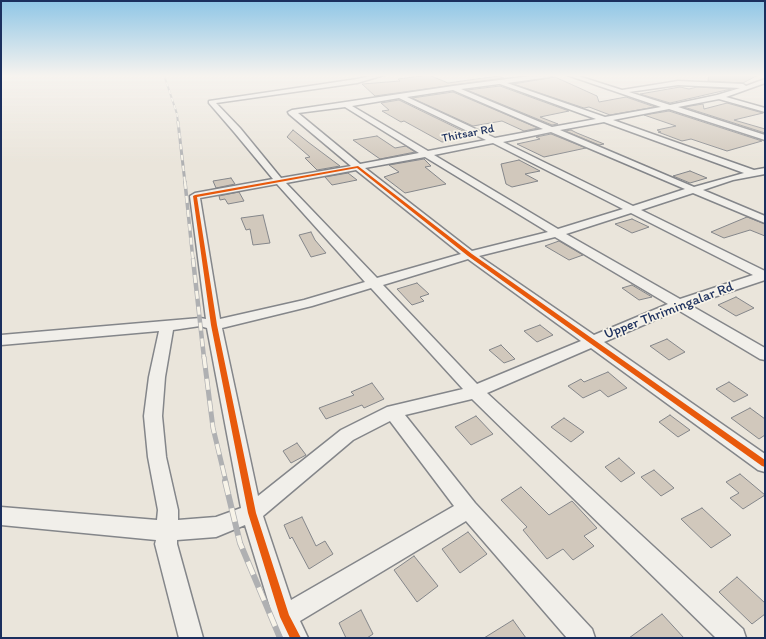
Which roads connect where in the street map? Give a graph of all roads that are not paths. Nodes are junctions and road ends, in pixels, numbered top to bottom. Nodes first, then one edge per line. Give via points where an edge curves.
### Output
1 (214, 105) edge
2 (346, 105) joint
3 (419, 105) edge
4 (492, 105) edge
5 (563, 105) edge
6 (663, 105) edge
7 (681, 105) edge
8 (747, 105) edge
9 (765, 105) edge
10 (670, 107) junction
11 (755, 107) junction
12 (765, 110) edge
13 (605, 120) junction
14 (551, 130) junction
15 (765, 138) edge
16 (495, 141) junction
17 (426, 154) junction
18 (358, 167) junction
19 (762, 174) edge
20 (280, 182) junction
21 (692, 189) junction
22 (631, 209) junction
23 (765, 220) edge
24 (557, 233) junction
25 (470, 255) junction
26 (765, 275) edge
27 (375, 283) junction
28 (679, 304) junction
29 (214, 325) junction
30 (167, 326) junction
31 (1, 340) edge
32 (590, 342) junction
33 (765, 355) edge
34 (475, 392) junction
35 (393, 412) junction
36 (765, 464) edge
37 (468, 509) junction
38 (252, 513) junction
39 (1, 516) edge
40 (167, 530) junction
41 (286, 616) junction
42 (191, 638) edge
43 (296, 638) edge
44 (583, 638) edge
45 (734, 638) edge

1 - 20 street
2 - 17 street
2 - 18 street via 292,112
3 - 16 street
4 - 14 street
5 - 13 street
6 - 10 street
7 - 10 street, Thitsar Rd
8 - 11 street
9 - 11 street
10 - 13 street, Thitsar Rd
10 - 15 street
11 - 12 street
13 - 14 street, Thitsar Rd
13 - 19 street
14 - 16 street, Thitsar Rd
14 - 21 street
16 - 17 street, Thitsar Rd
16 - 22 street
17 - 18 street, Thitsar Rd
17 - 24 street
18 - 20 street, Thitsar Rd
18 - 25 street
19 - 21 street via 731,178
20 - 27 street
20 - 29 street, Thitsar Rd via 195,196
21 - 22 street
21 - 23 street
22 - 24 street
22 - 26 street
24 - 25 street
24 - 28 street
25 - 27 street
25 - 32 street
26 - 28 street, Upper Thrimingalar Rd
27 - 29 street via 307,303
27 - 34 street
28 - 32 street, Upper Thrimingalar Rd
28 - 33 street
29 - 30 street via 200,322
29 - 38 street
30 - 31 street
30 - 40 street via 157,377 153,416 157,457 168,510
32 - 34 street, Upper Thrimingalar Rd
32 - 36 street
34 - 35 street, Upper Thrimingalar Rd
34 - 45 street
35 - 37 street
35 - 38 street, Upper Thrimingalar Rd via 347,435
37 - 41 street
37 - 44 street
38 - 40 street, Upper Thrimingalar Rd via 216,527
38 - 41 street
39 - 40 street, Upper Thrimingalar Rd
40 - 42 street via 166,544
41 - 43 street

